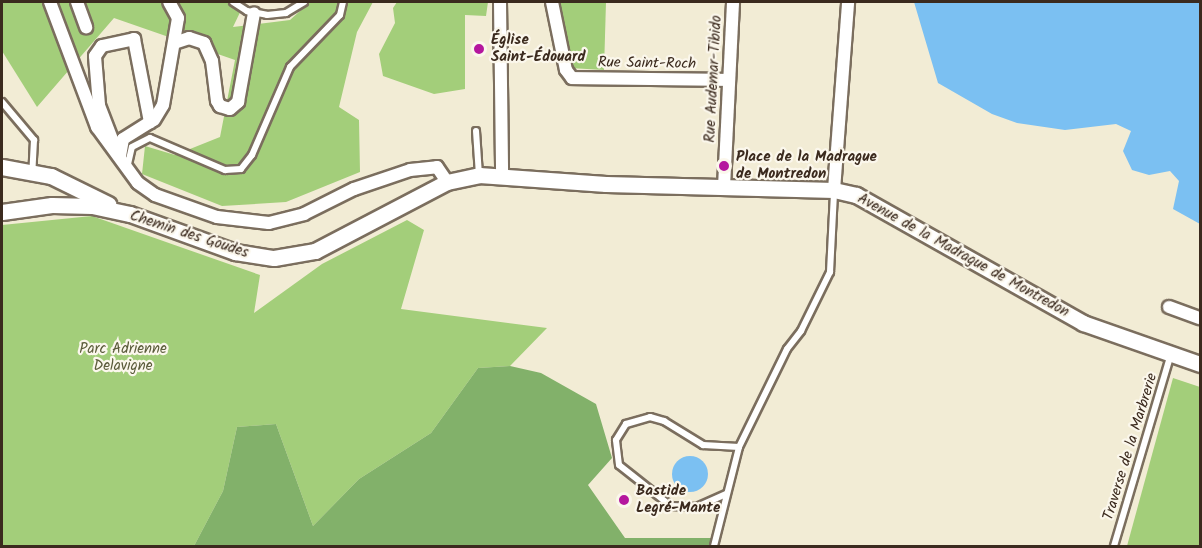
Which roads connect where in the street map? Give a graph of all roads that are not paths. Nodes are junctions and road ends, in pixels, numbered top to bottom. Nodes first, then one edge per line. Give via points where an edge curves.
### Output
1 (50, 2) edge
2 (77, 2) edge
3 (169, 2) edge
4 (233, 2) edge
5 (304, 2) edge
6 (343, 2) edge
7 (501, 2) edge
8 (552, 2) edge
9 (733, 2) edge
10 (848, 2) edge
11 (254, 13) junction
12 (86, 27) dead end
13 (174, 43) junction
14 (729, 80) junction
15 (2, 102) edge
16 (150, 122) junction
17 (476, 131) dead end
18 (120, 156) junction
19 (2, 167) edge
20 (32, 173) junction
21 (131, 173) junction
22 (479, 176) junction
23 (502, 176) junction
24 (60, 181) junction
25 (447, 182) junction
26 (724, 187) junction
27 (834, 190) junction
28 (52, 205) junction
29 (2, 212) edge
30 (130, 214) junction
31 (1169, 307) dead end
32 (1200, 318) edge
33 (1171, 354) junction
34 (1200, 364) edge
35 (740, 447) junction
36 (726, 494) junction
37 (714, 546) edge
38 (1114, 546) edge

1 - 18 street via 93,120
2 - 12 street
3 - 13 street via 178,18
4 - 11 lane
5 - 11 lane via 279,15
6 - 21 lane via 340,15 287,73 252,155 241,169 225,170 159,139 147,138 129,151
7 - 23 street
8 - 14 street, Rue Saint-Roch via 566,70 572,78
9 - 14 street, Rue Audemar-Tibido
10 - 27 street
11 - 13 street via 238,102 230,109 218,103 212,60 204,43 189,38
13 - 16 street via 163,105
14 - 26 street, Rue Audemar-Tibido
15 - 20 lane via 34,140
16 - 18 street via 123,139
16 - 18 street via 134,39 102,46 95,56 99,105
17 - 22 lane
18 - 21 street
19 - 20 street
20 - 24 street
21 - 25 street via 155,195 207,214 255,222 291,219 374,181 423,167 440,170
22 - 23 street, Chemin des Goudes
22 - 25 street, Chemin des Goudes
23 - 26 street, Avenue de la Madrague de Montredon
24 - 28 street via 62,196
24 - 30 street
25 - 30 street, Chemin des Goudes via 324,247 287,258 236,252
26 - 27 street, Avenue de la Madrague de Montredon
27 - 33 street, Avenue de la Madrague de Montredon via 862,199 1074,319
27 - 35 lane via 830,272 801,331 787,349
28 - 29 street, Chemin des Goudes
28 - 30 street, Chemin des Goudes via 92,206
31 - 32 street
33 - 34 street, Avenue de la Madrague de Montredon
33 - 38 lane, Traverse de la Marbrerie
35 - 36 lane
35 - 36 lane via 702,445 664,421 650,417 626,424 616,440 619,465 671,506 697,507
36 - 37 lane

